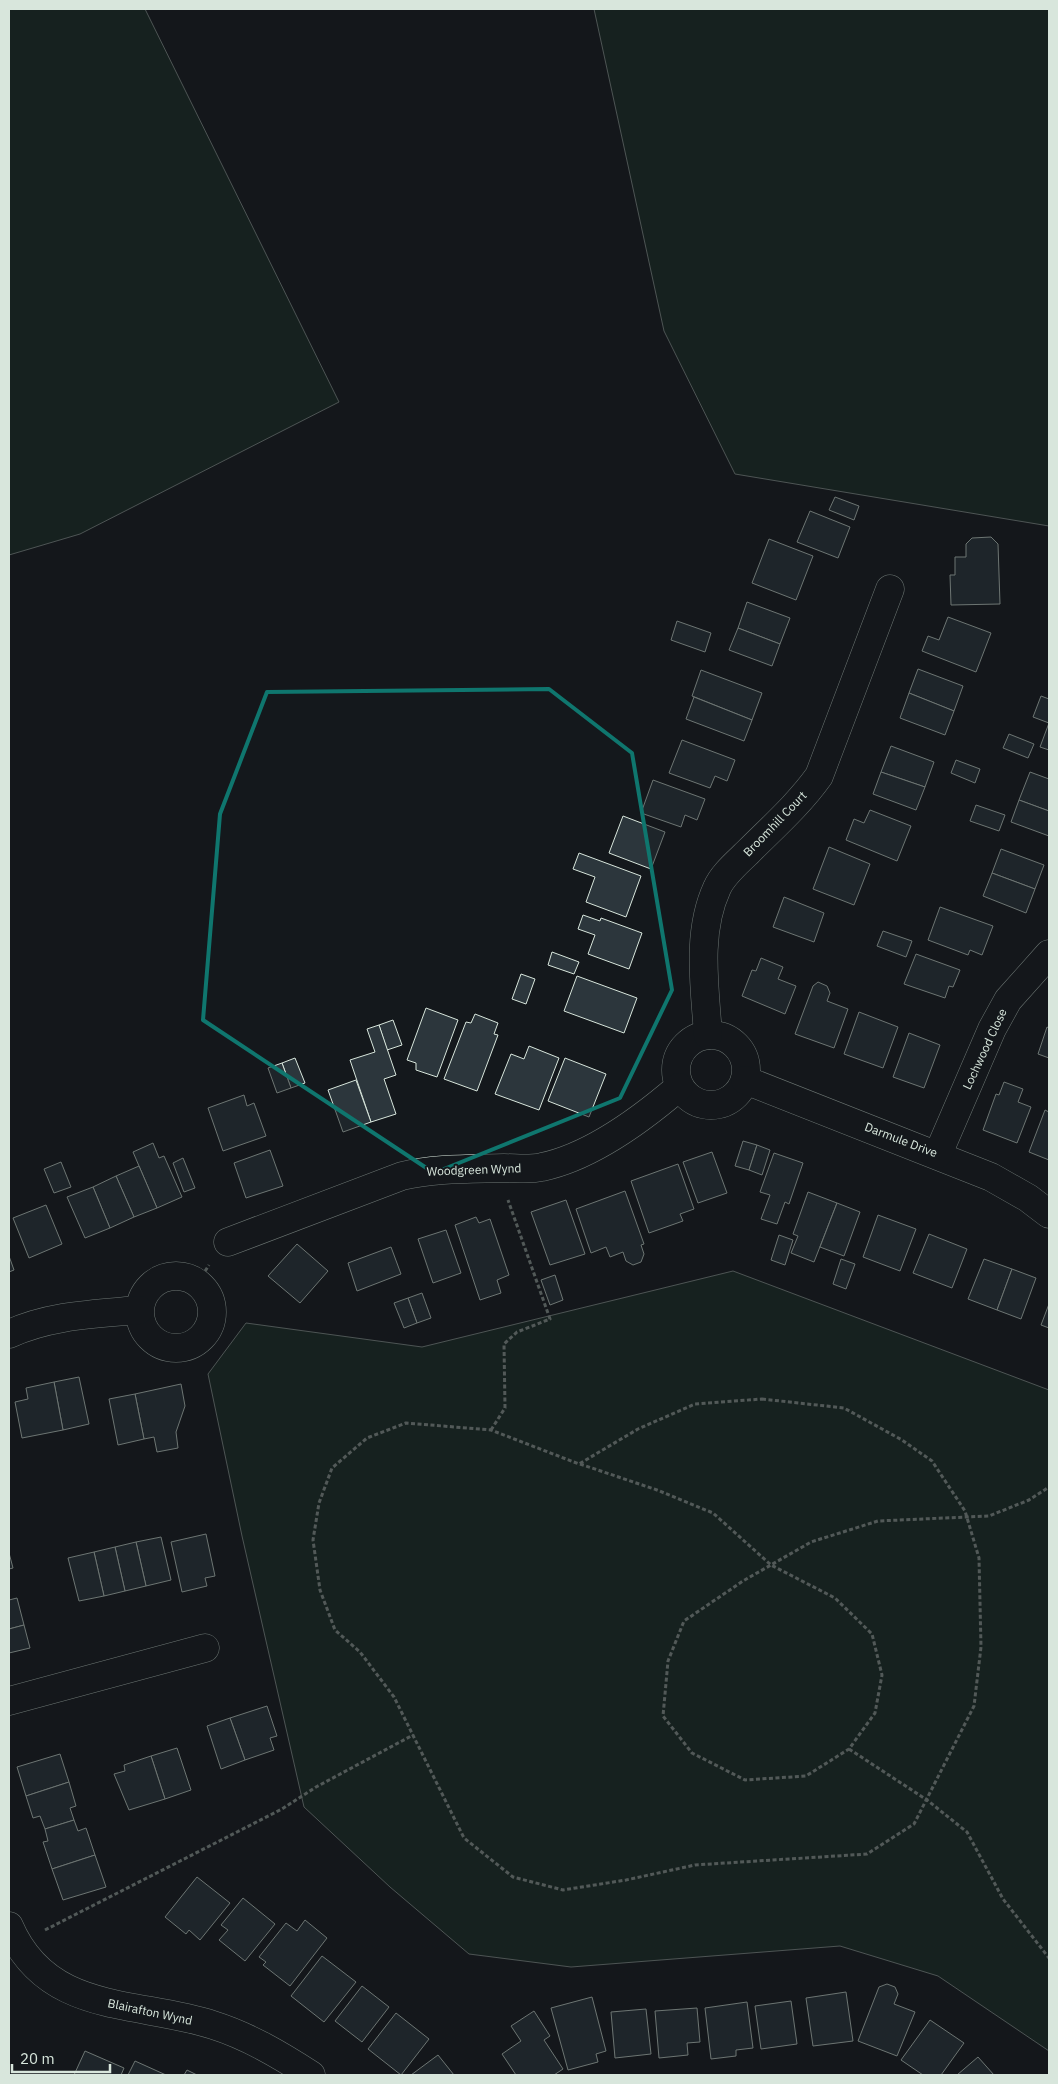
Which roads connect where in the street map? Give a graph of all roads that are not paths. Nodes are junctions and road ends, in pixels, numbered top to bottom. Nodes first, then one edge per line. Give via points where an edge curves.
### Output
1 (890, 589) dead end
2 (1049, 954) edge
3 (708, 1035) junction
4 (745, 1080) junction
5 (679, 1087) junction
6 (938, 1154) junction
7 (1049, 1214) edge
8 (228, 1242) dead end
9 (139, 1310) dead end
10 (9, 1334) edge
11 (205, 1648) dead end
12 (9, 1701) edge
13 (13, 1935) edge
14 (311, 2075) edge

1 - 3 street, Broomhill Court via 819,776 807,793 717,887 704,940
2 - 6 street, Lochwood Close via 1008,1000 992,1029
3 - 4 street via 720,1035 738,1048 746,1068
3 - 5 street via 697,1037 680,1053 675,1076
4 - 5 street via 731,1099 708,1106 696,1103
4 - 6 street, Darmule Drive
5 - 8 street, Woodgreen Wynd via 658,1105 589,1149 541,1168 428,1170 402,1176
6 - 7 street, Darmule Drive via 991,1177
9 - 10 street via 68,1316 23,1327
11 - 12 street
13 - 14 street, Blairafton Wynd via 39,1972 90,1999 213,2025 273,2051

